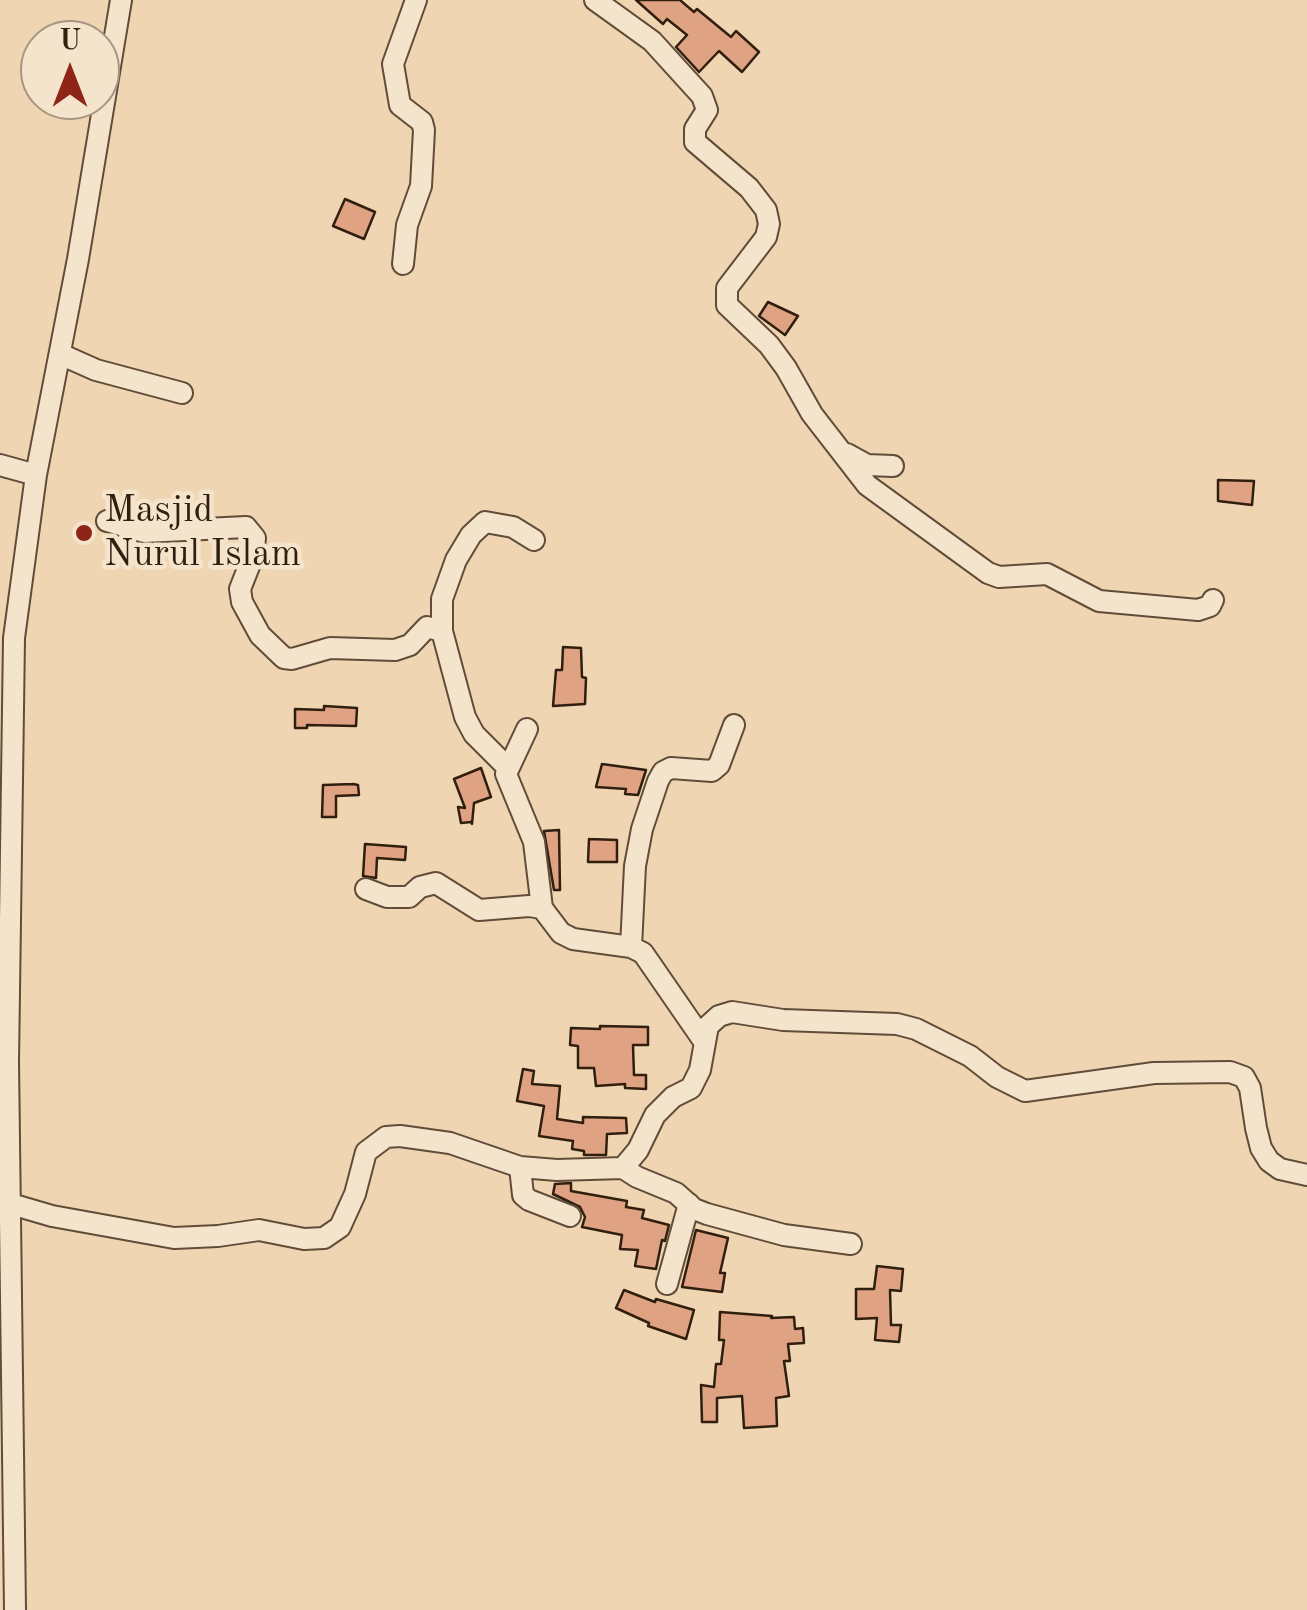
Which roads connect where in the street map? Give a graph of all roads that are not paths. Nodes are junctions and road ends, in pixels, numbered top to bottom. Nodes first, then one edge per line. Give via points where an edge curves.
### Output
1 (122, 0) edge
2 (416, 0) edge
3 (596, 0) edge
4 (403, 264) dead end
5 (60, 354) junction
6 (182, 393) dead end
7 (845, 454) junction
8 (0, 464) edge
9 (893, 466) dead end
10 (36, 476) junction
11 (108, 521) dead end
12 (534, 540) dead end
13 (1212, 600) dead end
14 (442, 631) junction
15 (7, 722) edge
16 (734, 725) dead end
17 (527, 729) dead end
18 (507, 767) junction
19 (366, 889) dead end
20 (542, 908) junction
21 (631, 948) junction
22 (703, 1040) junction
23 (520, 1167) junction
24 (623, 1168) junction
25 (1307, 1175) edge
26 (12, 1204) junction
27 (689, 1204) junction
28 (570, 1216) dead end
29 (851, 1244) dead end
30 (667, 1284) dead end
31 (15, 1610) edge

1 - 5 street
2 - 4 street via 392,64 400,105 424,130 421,186
3 - 7 street via 652,41 702,96 707,110 695,142 766,210 766,237 725,300 769,345
5 - 6 street
5 - 10 street
7 - 9 street via 867,465
7 - 13 street via 867,485 988,574 1047,574 1098,601 1198,610
8 - 10 street
10 - 15 street
11 - 14 street via 144,532 246,527 255,538 242,602 284,658 330,648 395,650 426,627
12 - 14 street via 498,522 486,522 471,535 448,578
14 - 18 street via 465,717
15 - 26 street
16 - 21 street via 712,772 670,768 658,781 634,866
17 - 18 street
18 - 20 street via 534,842
19 - 20 street via 409,897 436,883 479,910
20 - 21 street via 572,939
21 - 22 street via 652,963
22 - 24 street via 691,1088 655,1115
22 - 25 street via 708,1026 732,1012 897,1024 916,1028 1025,1090 1154,1072 1230,1072 1250,1088 1269,1160
23 - 24 street
23 - 26 street via 450,1142 386,1137 366,1152 340,1227 324,1238 260,1230 174,1238
23 - 28 street via 529,1200
24 - 27 street
26 - 31 street
27 - 29 street via 784,1235
27 - 30 street

